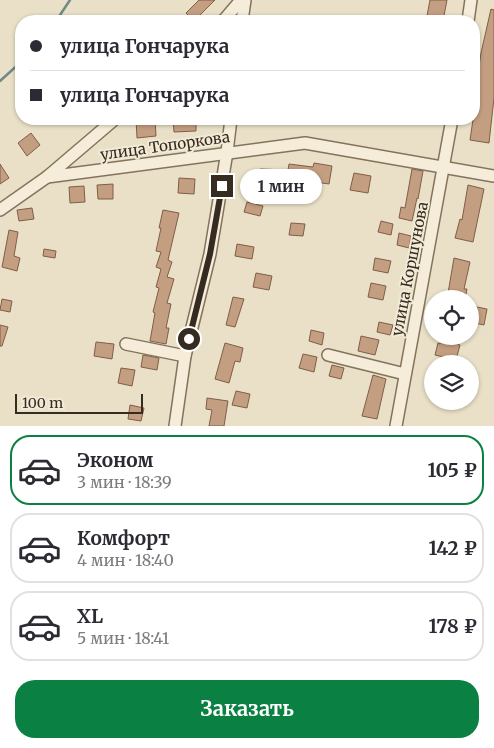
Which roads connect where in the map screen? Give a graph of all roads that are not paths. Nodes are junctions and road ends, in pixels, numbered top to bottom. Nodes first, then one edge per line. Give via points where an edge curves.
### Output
1 (240, 0) edge
2 (245, 0) edge
3 (471, 0) edge
4 (228, 15) edge
5 (243, 15) edge
6 (469, 15) edge
7 (108, 125) edge
8 (230, 125) edge
9 (451, 125) edge
10 (227, 152) junction
11 (444, 168) junction
12 (494, 176) edge
13 (47, 177) junction
14 (0, 210) edge
15 (126, 344) dead end
16 (328, 355) dead end
17 (185, 356) junction
18 (406, 374) junction
19 (174, 426) edge
20 (396, 426) edge

1 - 4 street
2 - 5 street
3 - 6 street
7 - 13 street, улица Топоркова
8 - 10 street
9 - 11 street, улица Коршунова
10 - 11 street, улица Топоркова via 305,143
10 - 13 street, улица Топоркова
10 - 17 street via 210,254
11 - 12 street, улица Топоркова
11 - 18 street, улица Коршунова
13 - 14 street, улица Топоркова
15 - 17 street
16 - 18 street
17 - 19 street
18 - 20 street, улица Коршунова

